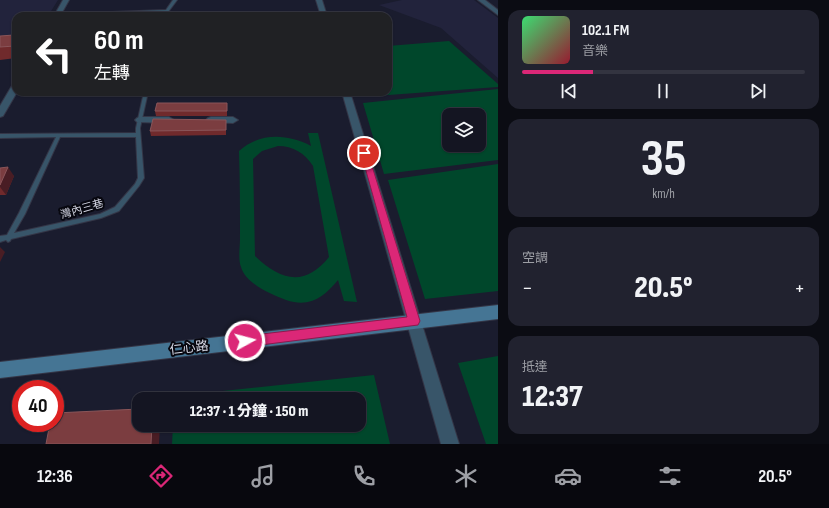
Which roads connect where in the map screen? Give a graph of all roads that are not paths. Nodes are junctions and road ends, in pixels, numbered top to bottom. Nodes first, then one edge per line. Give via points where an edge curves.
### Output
1 (66, 0) edge
2 (175, 0) edge
3 (319, 0) edge
4 (481, 0) edge
5 (166, 11) joint
6 (60, 12) edge
7 (153, 12) edge
8 (323, 12) edge
9 (498, 13) edge
10 (12, 93) edge
11 (145, 96) edge
12 (347, 96) edge
13 (0, 114) edge
14 (140, 120) junction
15 (178, 120) edge
16 (202, 120) edge
17 (233, 120) dead end
18 (58, 135) junction
19 (139, 135) junction
20 (0, 136) edge
21 (0, 239) edge
22 (8, 239) junction
23 (498, 312) edge
24 (414, 321) junction
25 (0, 370) edge
26 (450, 444) edge

1 - 6 street
2 - 5 lane
3 - 8 street
4 - 9 street
5 - 7 lane
10 - 13 street
11 - 14 lane, 灣內三巷
12 - 24 street
14 - 15 street
14 - 19 lane, 灣內三巷
16 - 17 street
18 - 19 lane
18 - 20 lane
18 - 22 lane
19 - 22 lane, 灣內三巷 via 141,178 117,208 101,216
21 - 22 lane, 灣內三巷
23 - 24 street, 仁心路
24 - 25 street, 仁心路
24 - 26 street

